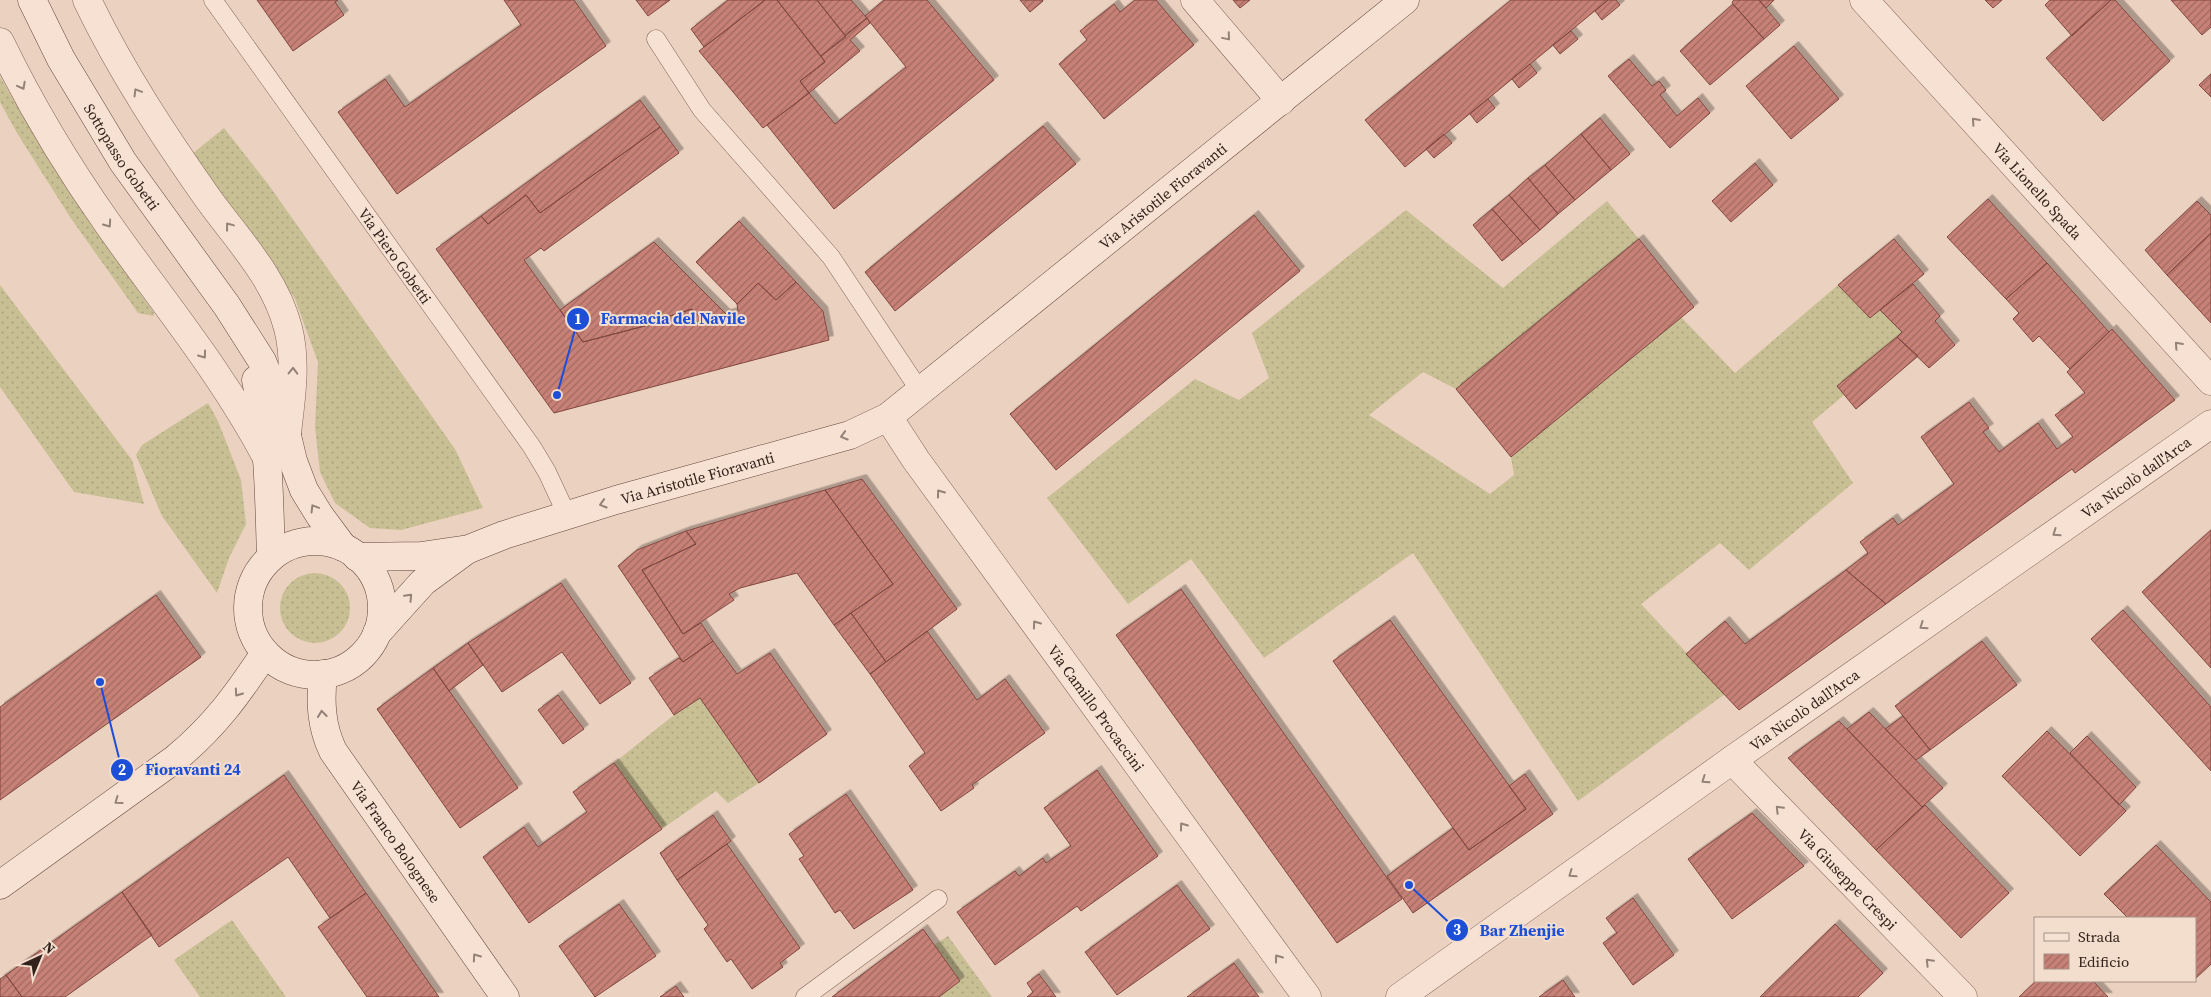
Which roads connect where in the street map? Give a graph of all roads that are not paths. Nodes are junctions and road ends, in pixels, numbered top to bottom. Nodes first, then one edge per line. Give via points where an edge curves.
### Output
1 (32, 0) edge
2 (87, 0) edge
3 (214, 0) edge
4 (1195, 0) edge
5 (1405, 0) edge
6 (1864, 0) edge
7 (656, 38) dead end
8 (0, 42) edge
9 (1281, 101) junction
10 (227, 306) junction
11 (2211, 381) edge
12 (920, 391) junction
13 (888, 416) junction
14 (2211, 424) edge
15 (287, 437) junction
16 (267, 458) junction
17 (566, 515) junction
18 (469, 548) junction
19 (350, 552) junction
20 (271, 557) junction
21 (376, 634) junction
22 (265, 653) junction
23 (323, 674) junction
24 (1732, 760) junction
25 (0, 885) edge
26 (938, 899) dead end
27 (505, 997) edge
28 (805, 997) edge
29 (1307, 997) edge
30 (1400, 997) edge
31 (1963, 997) edge

1 - 10 street, Sottopasso Gobetti via 61,59 123,162
15 -> 2 street via 293,364 292,344 282,309 265,274 210,201 138,94
3 - 17 lane, Via Piero Gobetti via 532,446
4 -> 9 street
5 - 9 street, Via Aristotile Fioravanti
11 -> 6 street, Via Lionello Spada
7 - 12 lane via 702,110 831,256
8 -> 16 street via 45,128 74,174 215,371
9 - 12 street, Via Aristotile Fioravanti
10 - 15 street, Sottopasso Gobetti via 250,339 273,384
10 - 16 street, Sottopasso Gobetti via 241,332 252,364
12 - 13 street, Via Aristotile Fioravanti
13 -> 17 street, Via Aristotile Fioravanti via 850,435
29 -> 13 street, Via Camillo Procaccini
14 -> 24 street, Via Nicolò dall'Arca
19 -> 15 street via 320,516 304,490
16 - 20 street
17 - 18 street, Via Aristotile Fioravanti
18 - 19 street, Via Aristotile Fioravanti via 420,556
21 -> 18 street, Via Aristotile Fioravanti via 423,582
19 - 20 street via 324,542 305,542 287,547
19 - 21 street via 368,567 380,592 380,621
20 - 22 street via 256,576 248,600 248,617 253,633
21 - 23 street via 355,662
22 - 23 street via 288,669 304,674
22 -> 25 street via 229,706 195,743
27 -> 23 street, Via Franco Bolognese via 342,768 323,723
24 -> 30 street, Via Nicolò dall'Arca
31 -> 24 street, Via Giuseppe Crespi
26 - 28 lane

